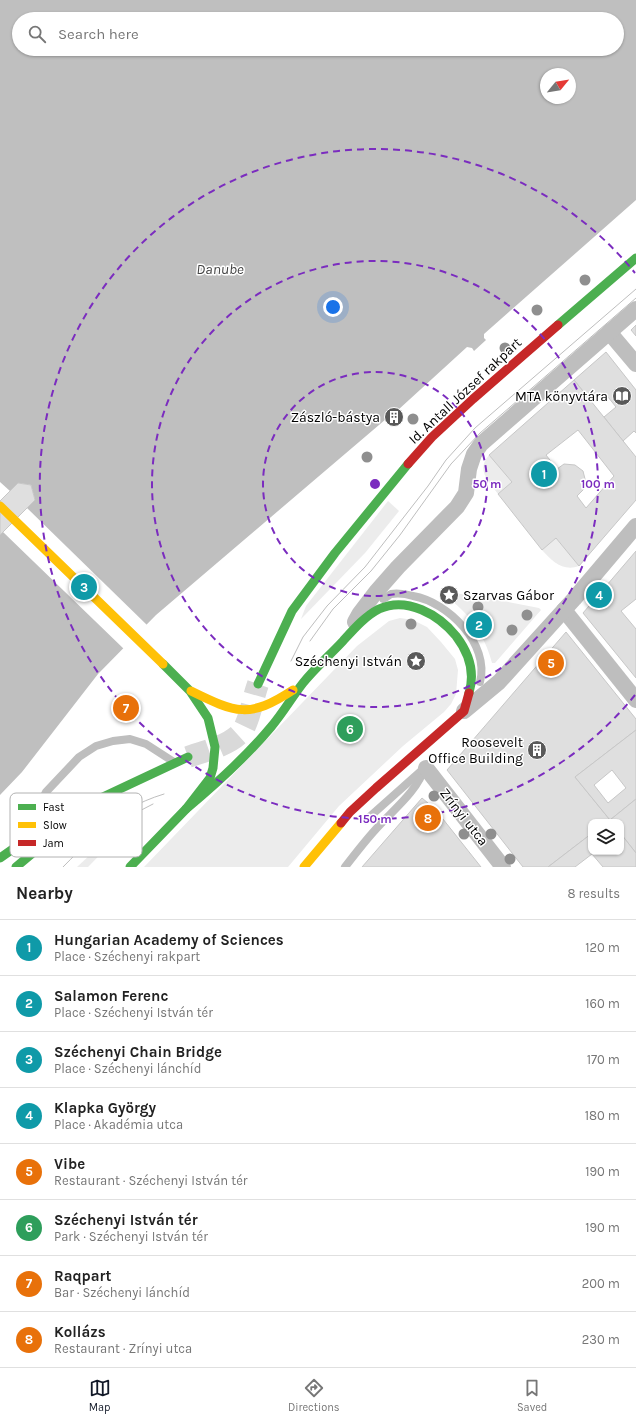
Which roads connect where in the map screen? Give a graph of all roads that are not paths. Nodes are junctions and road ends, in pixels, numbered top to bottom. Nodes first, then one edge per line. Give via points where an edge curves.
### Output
1 (636, 258) edge
2 (636, 309) edge
3 (609, 332) junction
4 (636, 364) edge
5 (0, 506) edge
6 (636, 526) edge
7 (564, 610) junction
8 (351, 632) junction
9 (304, 682) junction
10 (258, 684) tunnel mouth
11 (190, 691) junction
12 (636, 700) edge
13 (464, 711) junction
14 (188, 757) tunnel mouth
15 (424, 758) junction
16 (174, 762) junction
17 (46, 793) edge
18 (112, 793) edge
19 (186, 809) junction
20 (366, 820) dead end
21 (10, 851) edge
22 (142, 855) edge
23 (28, 857) edge
24 (140, 857) edge
25 (0, 858) edge
26 (16, 867) edge
27 (130, 867) edge
28 (304, 867) edge
29 (345, 867) edge
30 (503, 867) edge

1 - 10 street, Id. Antall József rakpart via 432,437 388,487 292,611
2 - 3 street
3 - 4 street
3 - 8 street via 481,444 469,469 466,492 457,507 376,592 360,613
5 - 11 street
6 - 7 street
7 - 12 street
7 - 13 street via 499,682
8 - 9 street
8 - 13 street via 379,609 393,605 419,608 433,615 449,627 460,640 468,656 472,673
9 - 11 street via 280,699 261,708 242,710 220,706
9 - 19 street via 271,727 218,783
11 - 19 street via 208,718 214,748 214,768 210,778
13 - 15 street
14 - 16 street
15 - 20 lane
15 - 28 street via 376,788 350,812
15 - 29 lane via 418,782 374,830
15 - 30 street, Zrínyi utca
16 - 17 lane via 146,744 130,739 113,741 96,746 79,757
16 - 18 street
19 - 22 street
21 - 25 street
23 - 26 street
24 - 27 street

